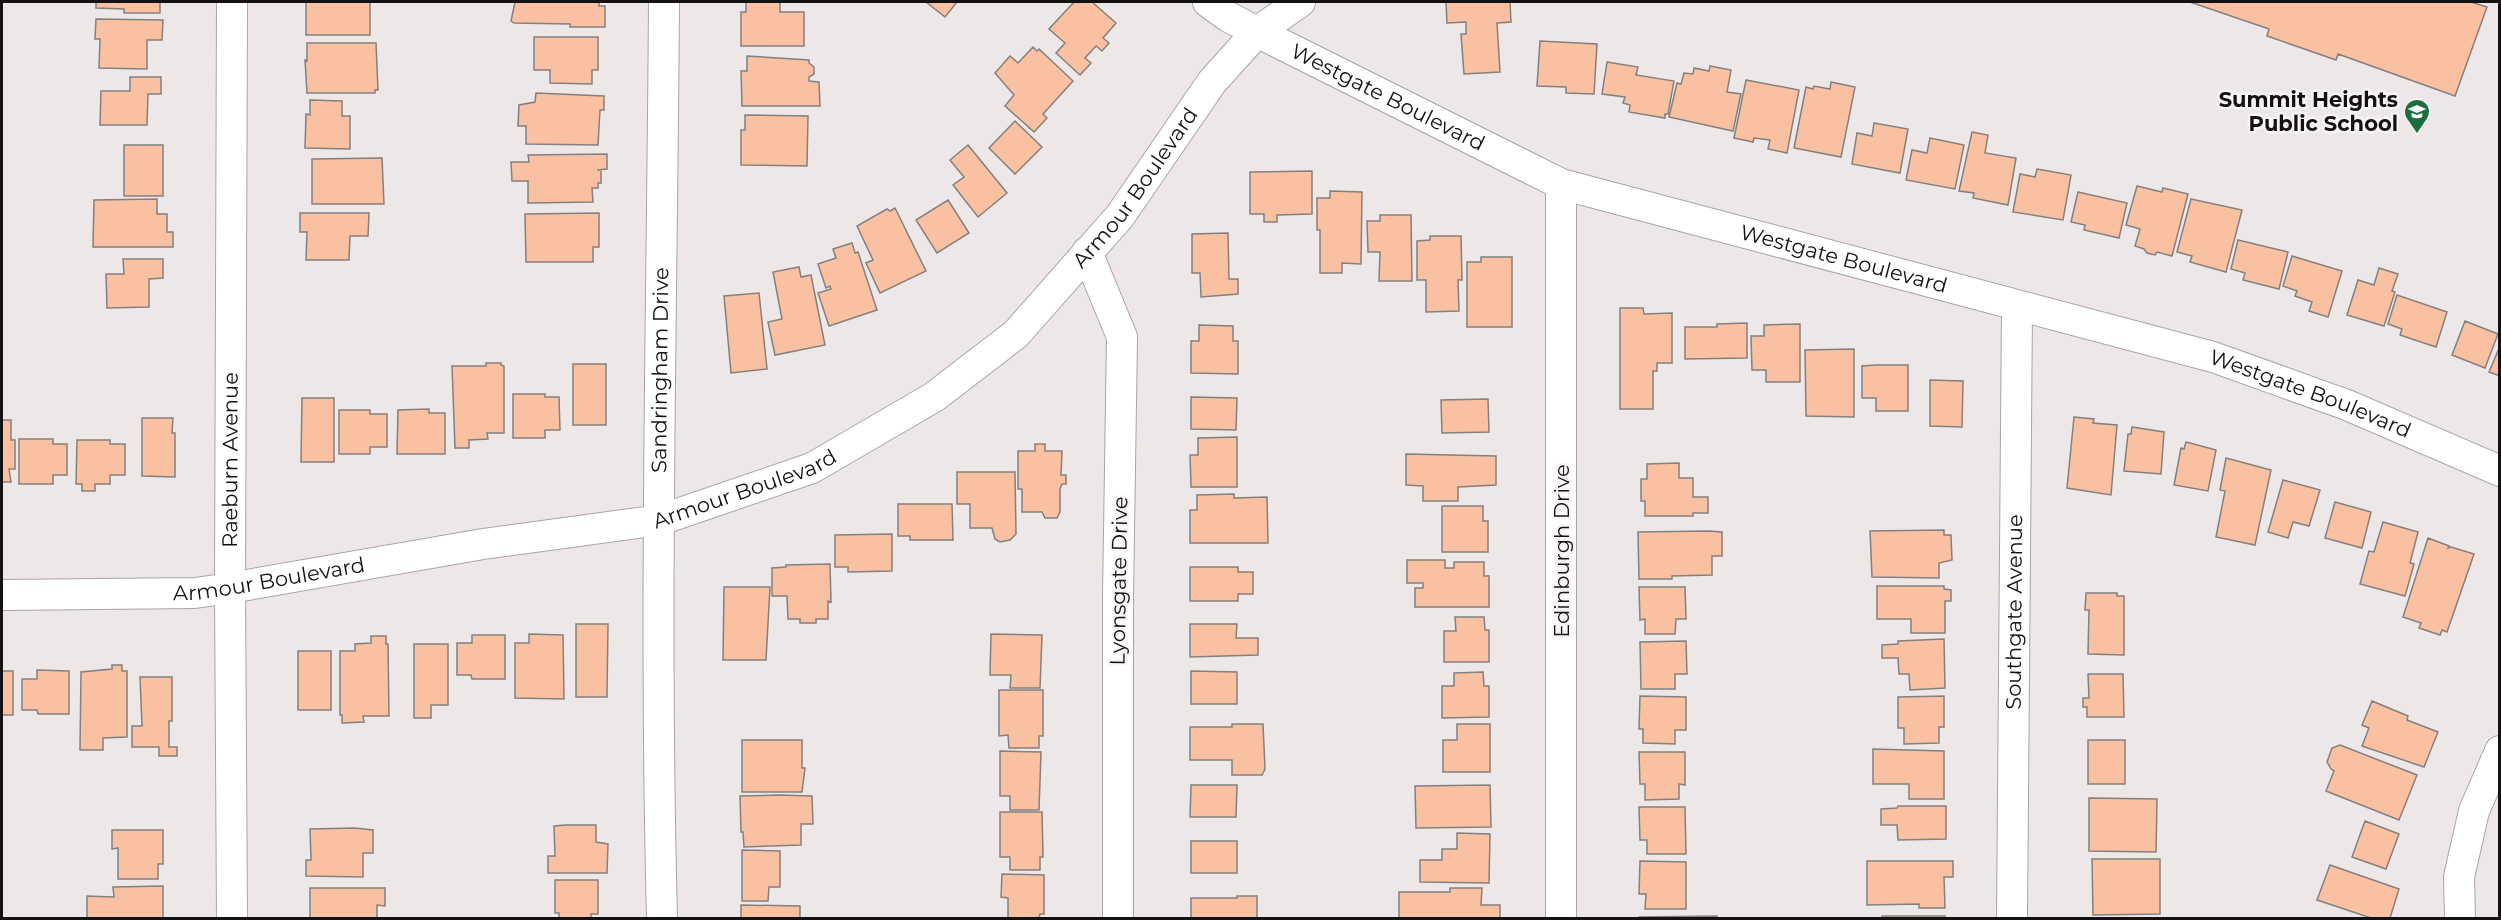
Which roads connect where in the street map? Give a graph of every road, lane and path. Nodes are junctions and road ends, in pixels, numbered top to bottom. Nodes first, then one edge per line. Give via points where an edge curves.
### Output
1 (232, 2) edge
2 (664, 2) edge
3 (1208, 2) edge
4 (1300, 2) edge
5 (1257, 32) junction
6 (1562, 184) junction
7 (1087, 252) junction
8 (2017, 307) junction
9 (2499, 471) edge
10 (660, 520) junction
11 (230, 588) junction
12 (2, 596) edge
13 (2499, 751) edge
14 (232, 918) edge
15 (662, 918) edge
16 (1118, 918) edge
17 (1562, 918) edge
18 (2012, 918) edge
19 (2460, 918) edge

1 - 11 street, Raeburn Avenue
2 - 10 street, Sandringham Drive
3 - 5 street, Westgate Boulevard
4 - 5 street, Armour Boulevard
5 - 6 street, Westgate Boulevard
5 - 7 street, Armour Boulevard via 1212,82 1120,216
6 - 8 street, Westgate Boulevard
6 - 17 street, Edinburgh Drive
7 - 10 street, Armour Boulevard via 1016,334 934,398 812,468
7 - 16 street, Lyonsgate Drive via 1122,337
8 - 9 street, Westgate Boulevard via 2213,357 2348,405
8 - 18 street, Southgate Avenue
10 - 11 street, Armour Boulevard via 483,544
10 - 15 street, Sandringham Drive
11 - 12 street, Armour Boulevard via 195,593
11 - 14 street, Raeburn Avenue
13 - 19 street via 2474,811 2459,877

